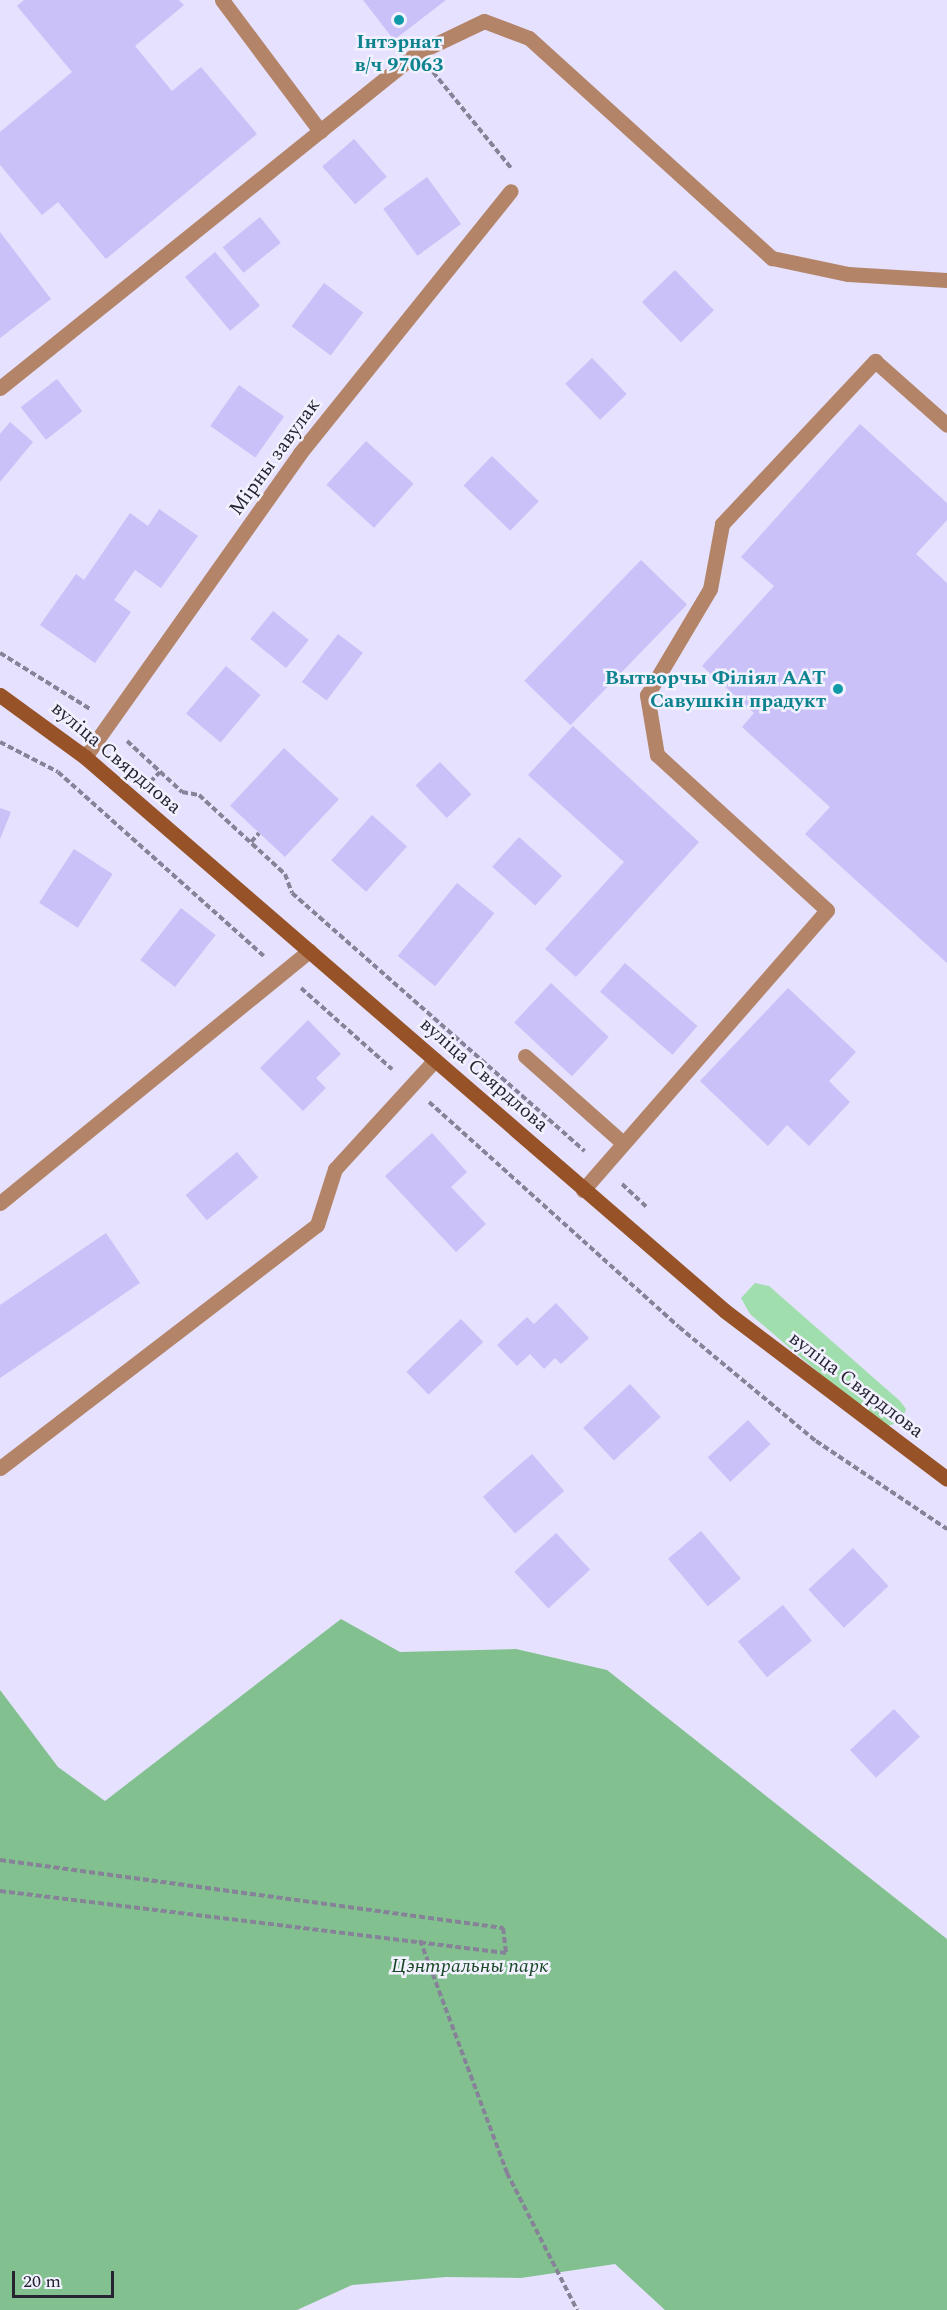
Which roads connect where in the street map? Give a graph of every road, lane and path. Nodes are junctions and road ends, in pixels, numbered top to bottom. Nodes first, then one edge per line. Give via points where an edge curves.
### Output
1 (222, 0) edge
2 (417, 53) junction
3 (320, 131) junction
4 (511, 191) joint
5 (947, 279) edge
6 (0, 388) edge
7 (947, 426) edge
8 (0, 653) edge
9 (0, 694) edge
10 (110, 725) junction
11 (0, 742) edge
12 (85, 757) junction
13 (259, 833) dead end
14 (251, 842) junction
15 (309, 951) junction
16 (283, 973) junction
17 (525, 1056) dead end
18 (435, 1060) junction
19 (412, 1086) junction
20 (622, 1142) junction
21 (602, 1166) junction
22 (583, 1190) junction
23 (0, 1203) edge
24 (652, 1211) dead end
25 (0, 1468) edge
26 (947, 1479) edge
27 (947, 1529) edge
28 (0, 1860) edge
29 (0, 1891) edge
30 (420, 1939) junction
31 (577, 2310) edge

1 - 3 street
2 - 3 street
2 - 4 path via 511,162
2 - 5 street via 484,21 529,38 772,258 848,274
3 - 6 street
4 - 10 street, Мірны завулак via 300,453
7 - 20 street via 875,361 722,525 710,589 647,694 657,755 827,910
8 - 10 path via 77,698
9 - 12 main road, вуліца Свярдлова
10 - 12 street, Мірны завулак
10 - 14 path via 182,792 199,795
11 - 16 path via 58,772
12 - 15 main road, вуліца Свярдлова
13 - 14 path
14 - 21 path via 285,874 299,900
15 - 16 street
15 - 18 main road, вуліца Свярдлова
16 - 19 path
16 - 23 street
17 - 20 street
18 - 19 street
18 - 22 main road, вуліца Свярдлова
19 - 25 street via 335,1169 317,1225
19 - 27 path via 679,1327 807,1434
20 - 21 street
21 - 22 street
21 - 24 path
22 - 26 main road, вуліца Свярдлова via 725,1311
28 - 30 path via 503,1928 506,1953
29 - 30 path
30 - 31 path via 507,2173

